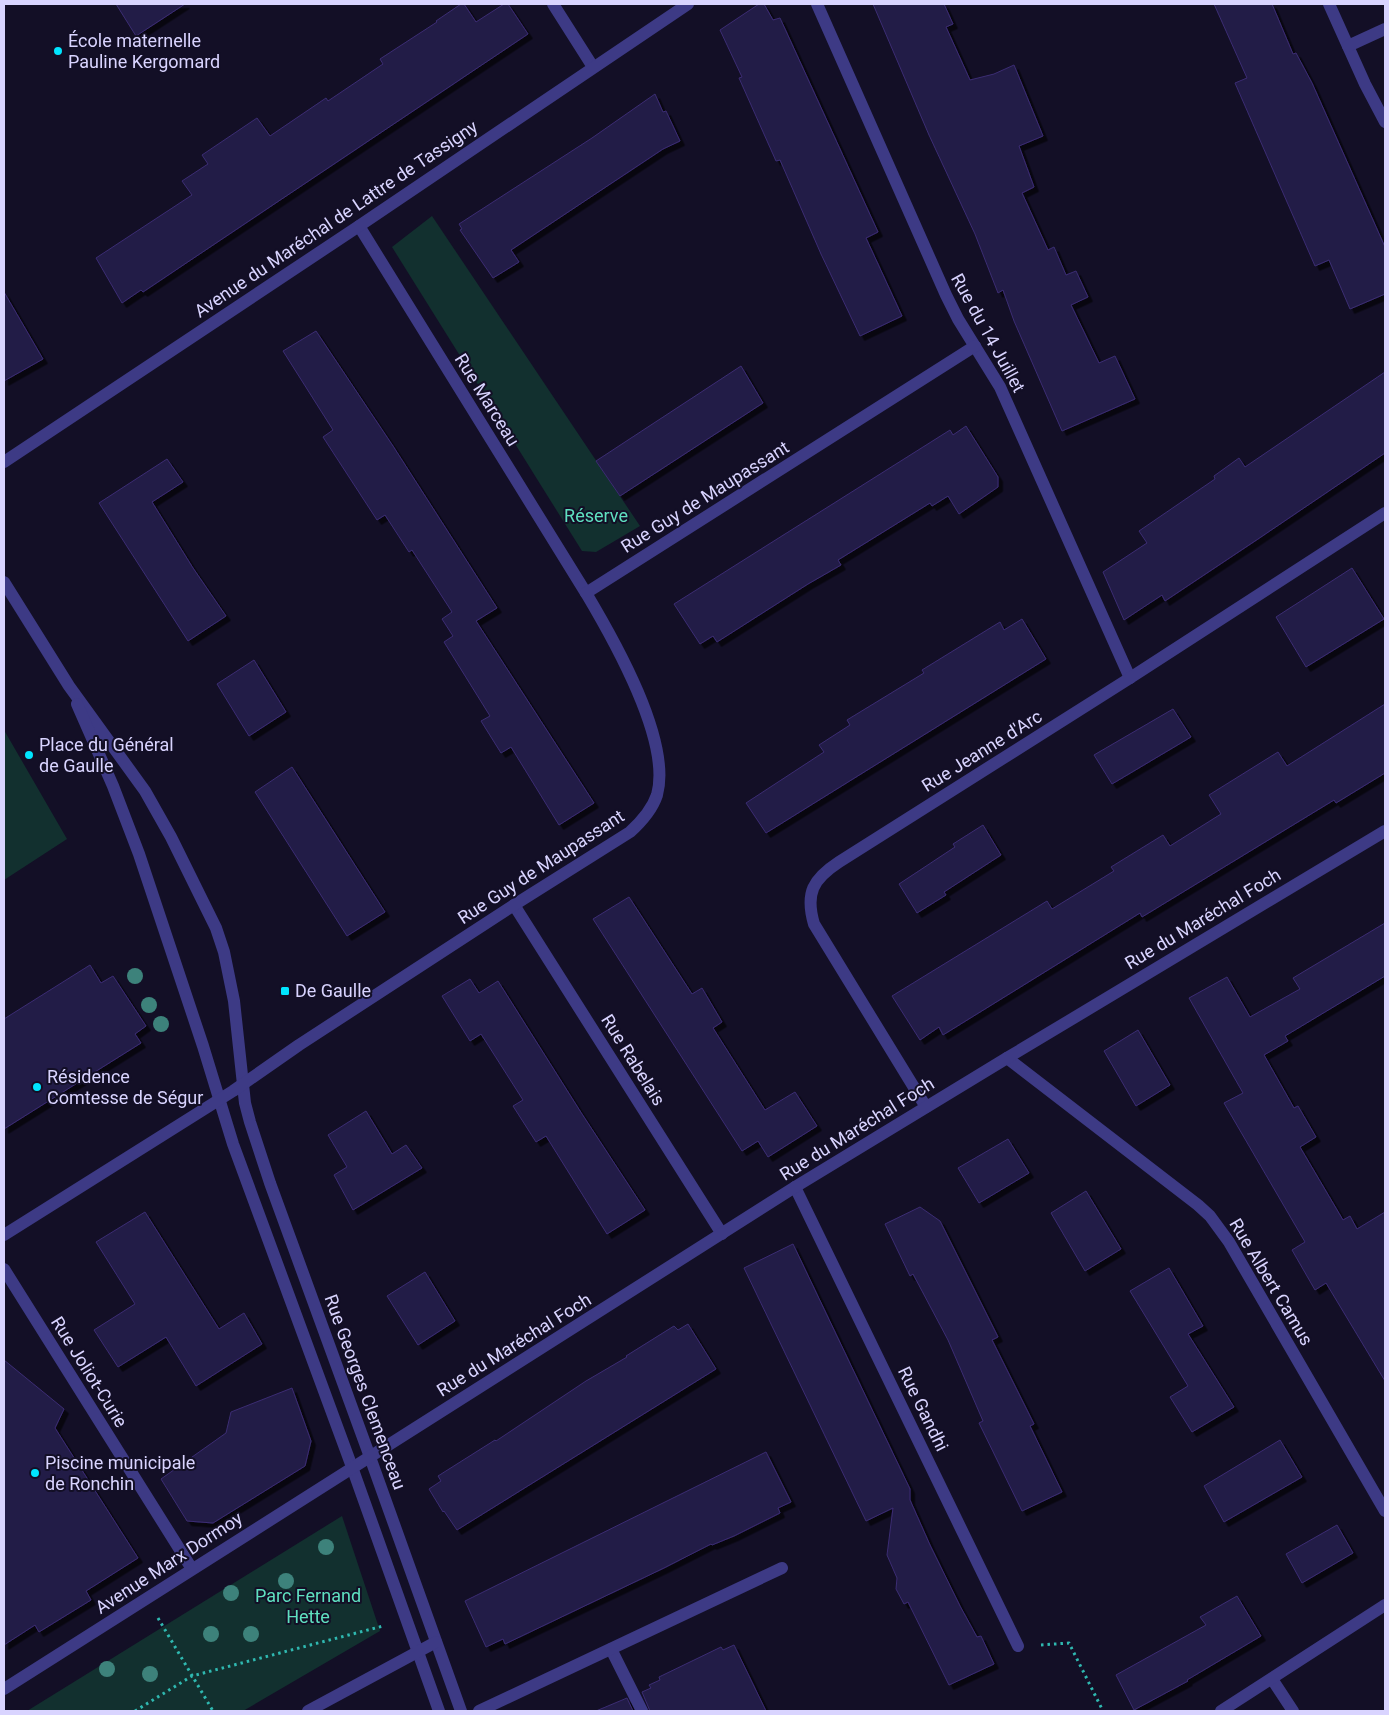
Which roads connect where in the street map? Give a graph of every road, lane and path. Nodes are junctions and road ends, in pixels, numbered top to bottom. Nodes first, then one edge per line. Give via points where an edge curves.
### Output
1 (553, 4) edge
2 (688, 4) edge
3 (817, 4) edge
4 (1329, 4) edge
5 (1385, 29) edge
6 (1348, 46) junction
7 (593, 67) junction
8 (1385, 122) edge
9 (359, 226) junction
10 (975, 346) junction
11 (4, 462) edge
12 (1385, 512) edge
13 (4, 582) edge
14 (586, 593) junction
15 (1130, 678) junction
16 (69, 686) junction
17 (1385, 831) edge
18 (514, 904) junction
19 (1007, 1058) junction
20 (243, 1084) junction
21 (219, 1099) junction
22 (926, 1107) junction
23 (796, 1187) junction
24 (722, 1234) junction
25 (4, 1235) edge
26 (4, 1269) edge
27 (370, 1457) junction
28 (352, 1467) junction
29 (1385, 1511) edge
30 (782, 1568) dead end
31 (192, 1569) junction
32 (146, 1598) junction
33 (1385, 1606) edge
34 (436, 1642) junction
35 (1018, 1646) joint
36 (611, 1649) junction
37 (418, 1652) junction
38 (399, 1662) junction
39 (192, 1676) junction
40 (1272, 1679) junction
41 (4, 1689) edge
42 (135, 1711) edge
43 (213, 1711) edge
44 (308, 1711) edge
45 (439, 1711) edge
46 (460, 1711) edge
47 (479, 1711) edge
48 (642, 1711) edge
49 (1103, 1711) edge
50 (1221, 1711) edge
51 (1293, 1711) edge

1 - 7 street
2 - 7 street, Avenue du Maréchal de Lattre de Tassigny
3 - 10 street, Rue du 14 Juillet via 946,295
4 - 6 street
5 - 6 street
6 - 8 street
7 - 9 street, Avenue du Maréchal de Lattre de Tassigny
9 - 11 street, Avenue du Maréchal de Lattre de Tassigny
9 - 14 street, Rue Marceau
10 - 14 street, Rue Guy de Maupassant
10 - 15 street, Rue du 14 Juillet via 1000,387
12 - 15 street, Rue Jeanne d'Arc
13 - 16 street
14 - 18 street, Rue Guy de Maupassant via 634,683 646,714 658,757 658,791 649,811 630,832
15 - 22 street, Rue Jeanne d'Arc via 839,862 815,881 810,902 814,924
16 - 20 street via 145,791 216,928 234,1001
16 - 21 street via 139,854
17 - 19 street, Rue du Maréchal Foch
18 - 20 street, Rue Guy de Maupassant
18 - 24 street, Rue Rabelais
19 - 22 street, Rue du Maréchal Foch
19 - 29 street, Rue Albert Camus via 1210,1216 1229,1242
20 - 21 street, Rue Guy de Maupassant
20 - 27 street, Rue Georges Clemenceau via 250,1122 270,1183
21 - 25 street, Rue Guy de Maupassant
21 - 28 street
22 - 23 street, Rue du Maréchal Foch
23 - 24 street, Rue du Maréchal Foch
23 - 35 street, Rue Gandhi
24 - 27 street, Rue du Maréchal Foch
26 - 31 street, Rue Joliot-Curie
27 - 28 street, Rue du Maréchal Foch
27 - 34 street, Rue Georges Clemenceau
28 - 31 street, Avenue Marx Dormoy
28 - 37 street
30 - 36 street
31 - 32 street, Avenue Marx Dormoy
32 - 39 path
32 - 41 street, Avenue Marx Dormoy
33 - 40 street
34 - 37 street
34 - 46 street, Rue Georges Clemenceau
35 - 49 path via 1069,1643
36 - 47 street
36 - 48 street
37 - 38 street
37 - 45 street
38 - 39 path via 383,1626
38 - 44 street
39 - 42 path
39 - 43 path
40 - 50 street
40 - 51 street

